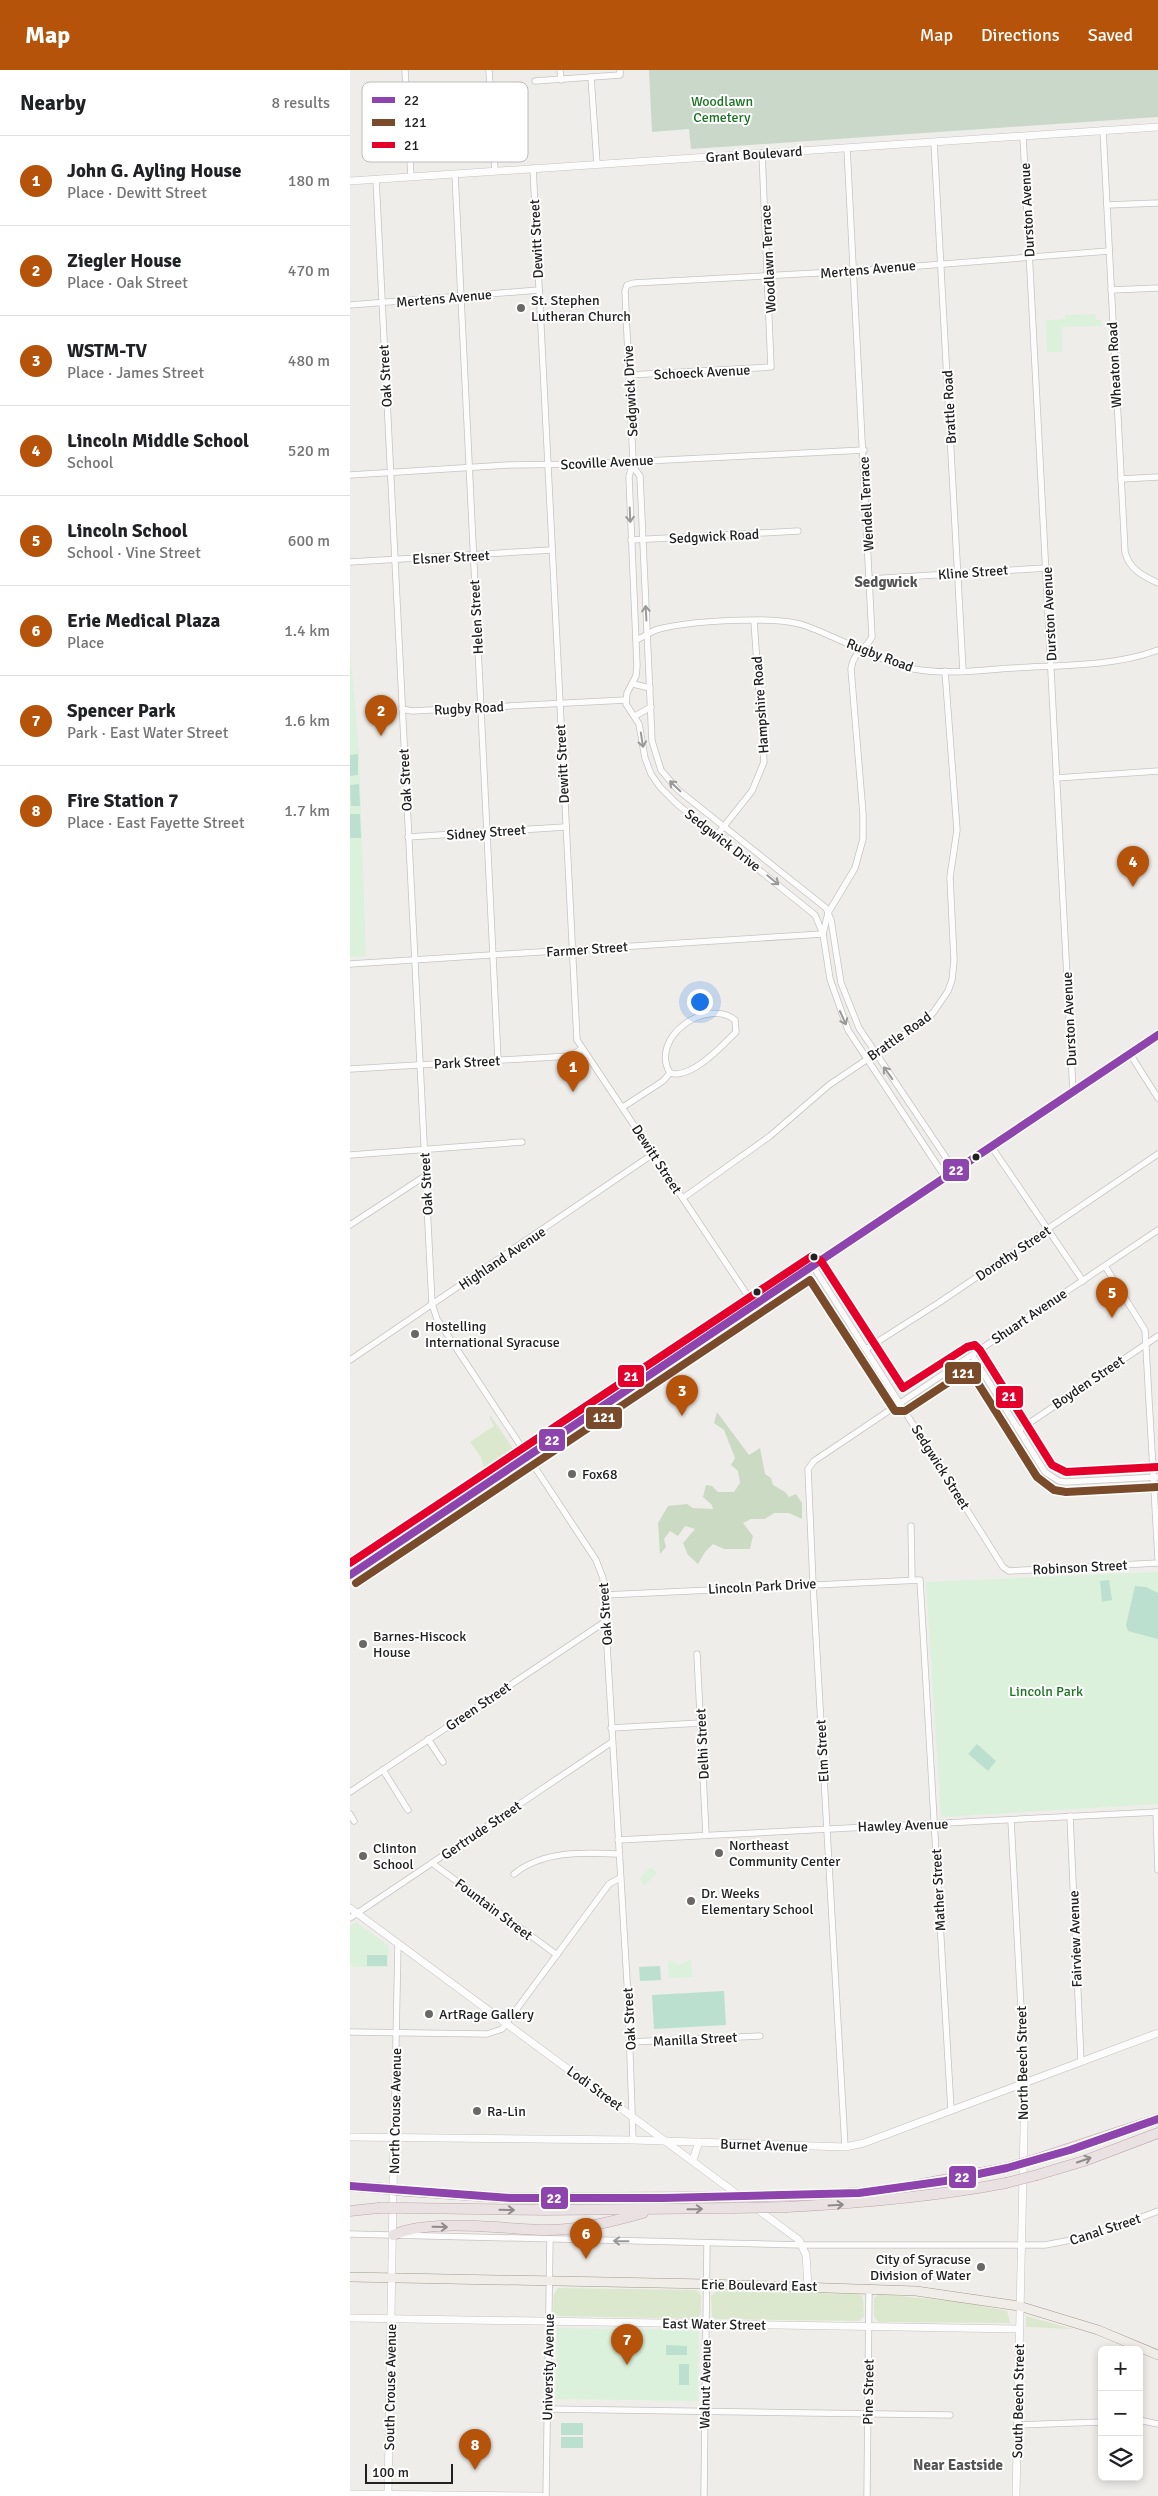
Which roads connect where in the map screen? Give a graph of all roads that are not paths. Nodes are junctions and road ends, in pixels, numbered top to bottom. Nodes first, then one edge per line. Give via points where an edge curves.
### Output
1 (560, 70) edge
2 (620, 73) edge
3 (591, 78) junction
4 (561, 80) junction
5 (536, 81) dead end
6 (1158, 127) edge
7 (1103, 130) junction
8 (1023, 136) junction
9 (934, 142) junction
10 (847, 148) junction
11 (762, 153) junction
12 (410, 162) edge
13 (494, 162) edge
14 (597, 164) junction
15 (533, 168) junction
16 (495, 171) junction
17 (455, 174) junction
18 (411, 176) junction
19 (376, 179) junction
20 (350, 181) edge
21 (1158, 203) edge
22 (1107, 205) junction
23 (1109, 252) junction
24 (1030, 257) junction
25 (941, 263) junction
26 (854, 271) junction
27 (768, 276) junction
28 (626, 285) joint
29 (1158, 288) edge
30 (539, 290) junction
31 (1111, 290) junction
32 (460, 297) junction
33 (381, 303) junction
34 (350, 305) edge
35 (772, 364) joint
36 (629, 376) junction
37 (864, 450) junction
38 (547, 464) junction
39 (633, 464) junction
40 (468, 467) junction
41 (390, 473) junction
42 (350, 475) edge
43 (1158, 477) edge
44 (1121, 479) junction
45 (798, 531) dead end
46 (631, 540) junction
47 (642, 540) junction
48 (551, 550) junction
49 (473, 556) junction
50 (394, 560) junction
51 (350, 562) edge
52 (1046, 568) junction
53 (958, 573) junction
54 (870, 579) junction
55 (1158, 583) edge
56 (754, 621) junction
57 (647, 636) junction
58 (636, 640) junction
59 (861, 649) junction
60 (1158, 650) edge
61 (1051, 666) junction
62 (945, 671) junction
63 (963, 671) junction
64 (633, 684) junction
65 (650, 688) junction
66 (626, 700) junction
67 (559, 704) junction
68 (650, 707) junction
69 (480, 708) junction
70 (402, 709) junction
71 (635, 716) junction
72 (1158, 771) edge
73 (1056, 778) junction
74 (565, 827) junction
75 (724, 827) junction
76 (486, 832) junction
77 (717, 835) junction
78 (408, 837) junction
79 (828, 913) junction
80 (823, 934) junction
81 (571, 950) junction
82 (492, 956) junction
83 (414, 960) junction
84 (350, 964) edge
85 (846, 998) junction
86 (837, 1003) junction
87 (1158, 1035) edge
88 (582, 1049) junction
89 (875, 1053) junction
90 (1130, 1054) junction
91 (866, 1059) junction
92 (498, 1060) junction
93 (419, 1065) junction
94 (350, 1070) edge
95 (670, 1073) junction
96 (900, 1090) junction
97 (1073, 1092) junction
98 (891, 1097) junction
99 (1158, 1098) edge
100 (623, 1107) junction
101 (926, 1127) junction
102 (916, 1134) junction
103 (522, 1142) dead end
104 (991, 1146) junction
105 (424, 1149) junction
106 (653, 1154) junction
107 (1158, 1154) edge
108 (350, 1155) edge
109 (955, 1171) junction
110 (425, 1176) junction
111 (945, 1177) junction
112 (683, 1198) junction
113 (350, 1225) edge
114 (1048, 1229) junction
115 (1158, 1230) edge
116 (813, 1266) junction
117 (1105, 1266) junction
118 (1083, 1281) junction
119 (432, 1304) junction
120 (754, 1305) junction
121 (1158, 1336) edge
122 (1146, 1343) junction
123 (866, 1349) junction
124 (972, 1355) junction
125 (350, 1360) edge
126 (900, 1402) junction
127 (1019, 1430) junction
128 (527, 1457) junction
129 (1156, 1477) edge
130 (911, 1526) dead end
131 (1158, 1558) edge
132 (1158, 1563) edge
133 (1003, 1567) joint
134 (350, 1576) edge
135 (912, 1579) junction
136 (920, 1580) joint
137 (813, 1584) junction
138 (604, 1595) junction
139 (606, 1621) junction
140 (697, 1654) dead end
141 (701, 1723) junction
142 (611, 1728) junction
143 (428, 1739) junction
144 (612, 1742) junction
145 (443, 1762) dead end
146 (383, 1770) junction
147 (350, 1792) edge
148 (408, 1810) dead end
149 (1157, 1812) edge
150 (350, 1814) edge
151 (1070, 1816) junction
152 (1011, 1820) junction
153 (354, 1821) dead end
154 (934, 1824) junction
155 (827, 1828) junction
156 (706, 1835) junction
157 (618, 1840) junction
158 (618, 1854) junction
159 (432, 1863) junction
160 (1158, 1870) edge
161 (514, 1874) dead end
162 (620, 1878) junction
163 (350, 1908) edge
164 (357, 1913) junction
165 (350, 1918) edge
166 (398, 1944) junction
167 (557, 1955) junction
168 (507, 2023) junction
169 (350, 2032) edge
170 (396, 2033) junction
171 (1158, 2033) edge
172 (760, 2036) dead end
173 (630, 2042) junction
174 (1081, 2062) junction
175 (1025, 2083) junction
176 (951, 2110) junction
177 (634, 2116) junction
178 (1158, 2119) edge
179 (1158, 2135) edge
180 (350, 2136) edge
181 (394, 2137) junction
182 (633, 2140) junction
183 (668, 2141) junction
184 (699, 2142) junction
185 (845, 2147) junction
186 (693, 2160) junction
187 (350, 2187) edge
188 (350, 2207) edge
189 (378, 2208) junction
190 (656, 2210) junction
191 (350, 2211) edge
192 (1158, 2211) edge
193 (350, 2234) edge
194 (393, 2235) junction
195 (550, 2239) junction
196 (708, 2243) junction
197 (803, 2244) junction
198 (1020, 2245) junction
199 (350, 2277) edge
200 (392, 2278) junction
201 (550, 2282) junction
202 (707, 2284) junction
203 (808, 2286) junction
204 (869, 2288) junction
205 (1019, 2306) junction
206 (350, 2318) edge
207 (391, 2318) junction
208 (549, 2321) junction
209 (706, 2324) junction
210 (869, 2326) junction
211 (1019, 2329) junction
212 (1158, 2354) edge
213 (548, 2409) junction
214 (705, 2412) junction
215 (868, 2414) junction
216 (950, 2415) dead end
217 (1143, 2421) edge
218 (1098, 2422) edge
219 (1158, 2424) edge
220 (1017, 2425) junction
221 (350, 2494) edge
222 (388, 2495) edge
223 (541, 2496) edge
224 (546, 2496) edge
225 (704, 2496) edge
226 (867, 2496) edge
227 (1016, 2496) edge

1 - 4 street
2 - 3 street
3 - 4 street
3 - 14 street
4 - 5 street
6 - 7 street, Grant Boulevard
7 - 8 street, Grant Boulevard
7 - 22 street, Wheaton Road
8 - 9 street, Grant Boulevard
8 - 24 street, Durston Avenue
9 - 10 street, Grant Boulevard
9 - 25 street, Brattle Road
10 - 11 street, Grant Boulevard
10 - 26 street, Wendell Terrace
11 - 14 street, Grant Boulevard
11 - 27 street, Woodlawn Terrace
12 - 18 street
13 - 16 street
14 - 15 street, Grant Boulevard
15 - 16 street, Grant Boulevard
15 - 30 street, Dewitt Street
16 - 17 street, Grant Boulevard
17 - 18 street, Grant Boulevard
17 - 32 street, Helen Street
18 - 19 street, Grant Boulevard
19 - 20 street, Grant Boulevard
19 - 33 street, Oak Street
21 - 22 street
22 - 23 street, Wheaton Road
23 - 24 street, Mertens Avenue
23 - 31 street, Wheaton Road
24 - 25 street, Mertens Avenue
24 - 52 street, Durston Avenue
25 - 26 street, Mertens Avenue
25 - 53 street, Brattle Road
26 - 27 street, Mertens Avenue
26 - 37 street, Wendell Terrace
27 - 28 street, Mertens Avenue
27 - 35 street, Woodlawn Terrace
28 - 36 street, Sedgwick Drive
29 - 31 street
30 - 32 street, Mertens Avenue
30 - 38 street, Dewitt Street
31 - 44 street, Wheaton Road
32 - 33 street, Mertens Avenue
32 - 40 street, Helen Street
33 - 34 street, Mertens Avenue
33 - 41 street, Oak Street
35 - 36 street, Schoeck Avenue via 766,369
36 - 39 street, Sedgwick Drive
37 - 39 street, Scoville Avenue
37 - 54 street, Wendell Terrace
38 - 39 street, Scoville Avenue
38 - 40 street, Scoville Avenue
38 - 48 street, Dewitt Street
39 -> 46 street, Sedgwick Drive via 629,477
39 - 47 street, Sedgwick Drive via 640,476
40 - 41 street, Scoville Avenue
40 - 49 street, Helen Street
41 - 42 street, Scoville Avenue
41 - 50 street, Oak Street
43 - 44 street
44 - 55 street, Wheaton Road via 1126,557 1144,577
45 - 47 street, Sedgwick Road
46 - 47 street, Sedgwick Road
46 - 58 street, Sedgwick Drive
57 -> 47 street, Sedgwick Drive
48 - 49 street, Elsner Street
48 - 67 street, Dewitt Street
49 - 50 street, Elsner Street
49 - 69 street, Helen Street
50 - 51 street, Elsner Street
50 - 70 street, Oak Street
52 - 53 street, Kline Street
52 - 61 street, Durston Avenue
53 - 54 street, Kline Street
53 - 63 street, Brattle Road
54 - 59 street, Wendell Terrace via 872,637 869,644
56 - 57 street, Rugby Road via 682,624 656,630
56 - 59 street, Rugby Road via 773,620 803,625
56 - 75 street, Hampshire Road via 764,762 752,791
57 - 58 street, Rugby Road
57 - 65 street, Sedgwick Drive
58 - 64 street, Sedgwick Drive via 637,666
59 - 62 street, Rugby Road via 914,668
59 - 79 street, Wendell Terrace via 853,659 851,669 863,839 855,868
60 - 61 street, Rugby Road via 1120,660
61 - 63 street, Rugby Road
61 - 73 street, Durston Avenue
62 - 63 street, Rugby Road
62 - 89 street, Brattle Road via 957,830 950,877 952,980 942,1003 933,1013
64 - 65 street
64 - 66 street, Sedgwick Drive
65 - 68 street, Sedgwick Drive
66 - 67 street, Rugby Road
66 - 71 street, Sedgwick Drive
67 - 69 street, Rugby Road
67 - 74 street, Dewitt Street
68 - 71 street
75 -> 68 street, Sedgwick Drive via 678,790 661,770 652,741
69 - 70 street, Rugby Road
69 - 76 street, Helen Street
70 - 78 street, Oak Street
71 -> 77 street, Sedgwick Drive via 644,758 660,787
72 - 73 street
73 - 97 street, Durston Avenue
74 - 76 street, Sidney Street
74 - 81 street, Dewitt Street
75 - 77 street, Hampshire Road
75 - 79 street, Sedgwick Drive via 819,902
76 - 78 street, Sidney Street
76 - 82 street, Helen Street
77 -> 80 street, Sedgwick Drive via 815,915
78 - 83 street, Oak Street
79 - 80 street, Wendell Terrace
79 - 85 street
80 - 81 street, Farmer Street
80 - 86 street, Sedgwick Drive
81 - 82 street, Farmer Street
81 - 88 street, Dewitt Street via 574,1024
82 - 83 street, Farmer Street
82 - 92 street, Helen Street
83 - 84 street, Farmer Street
83 - 93 street, Oak Street
85 - 86 street
85 - 89 street
86 -> 91 street, Sedgwick Drive via 848,1030
87 - 90 main road
88 - 92 street, Park Street via 570,1056
88 - 100 street, Dewitt Street
89 - 91 street, Brattle Road
96 -> 89 street
90 - 97 main road
90 - 99 street
91 - 98 street, Sedgwick Drive
91 - 112 street, Brattle Road via 829,1085 770,1136
92 - 93 street, Park Street
93 - 94 street, Park Street
93 - 105 street, Oak Street
95 - 95 street via 683,1073 717,1052 736,1032 735,1020 729,1015 713,1013 699,1016 673,1034 666,1061
95 - 100 street
96 - 98 street
96 - 101 street
97 - 104 main road
98 - 102 street, Sedgwick Drive
100 - 106 street, Dewitt Street
101 - 102 street
101 - 109 street
102 - 111 street, Sedgwick Drive
103 - 105 street
104 - 109 main road
104 - 114 street
105 - 108 street
105 - 110 street, Oak Street
106 - 112 street, Dewitt Street
106 - 119 street, Highland Avenue
107 - 114 street, Dorothy Street
109 - 111 main road
110 - 113 street
110 - 119 street, Oak Street
111 - 116 main road
112 - 120 street, Dewitt Street
114 - 118 street
114 - 123 street, Dorothy Street
115 - 117 street, Shuart Avenue
116 - 120 main road
116 - 123 street, Sedgwick Street
117 - 118 street, Shuart Avenue
117 - 122 street via 1143,1325
118 - 124 street, Shuart Avenue
119 - 125 street, Highland Avenue
119 - 128 street, Oak Street via 437,1319
120 - 128 main road
121 - 122 street, Boyden Street
122 - 127 street, Boyden Street
122 - 129 street
123 - 126 street, Sedgwick Street
124 - 126 street, Shuart Avenue
124 - 127 street
126 - 133 street, Sedgwick Street
126 - 137 street, Elm Street via 811,1464 807,1477
127 - 129 street via 1045,1472 1059,1481
128 - 134 main road
128 - 138 street, Oak Street via 597,1562 603,1578
129 - 131 street
130 - 135 street
132 - 133 street, Robinson Street via 1009,1571
135 - 136 street, Lincoln Park Drive
135 - 137 street, Lincoln Park Drive
136 - 154 street, Mather Street
137 - 138 street, Lincoln Park Drive
137 - 155 street, Elm Street
138 - 139 street, Oak Street
139 - 142 street, Oak Street
139 - 143 street, Green Street
140 - 141 street, Delhi Street
141 - 142 street
141 - 156 street, Delhi Street
142 - 144 street, Oak Street
143 - 145 street
143 - 146 street, Green Street
144 - 157 street, Oak Street
144 - 159 street, Gertrude Street
146 - 147 street, Green Street
146 - 148 street
149 - 151 street, Hawley Avenue
149 - 160 street
150 - 153 street
151 - 152 street, Hawley Avenue
151 - 174 street, Fairview Avenue
152 - 154 street, Hawley Avenue
152 - 175 street, North Beech Street
154 - 155 street, Hawley Avenue
154 - 176 street, Mather Street
155 - 156 street, Hawley Avenue
155 - 185 street, Elm Street
156 - 157 street, Hawley Avenue
157 - 158 street, Oak Street
158 - 161 street via 544,1858 527,1864
158 - 162 street, Oak Street
159 - 164 street, Gertrude Street
159 - 167 street, Fountain Street
162 - 167 street via 609,1884
162 - 173 street, Oak Street
163 - 164 street, Lodi Street
164 - 165 street, Gertrude Street
164 - 166 street, Lodi Street
166 - 168 street, Lodi Street
166 - 170 street, North Crouse Avenue
167 - 168 street
168 - 170 street via 502,2029 487,2034
168 - 177 street, Lodi Street
169 - 170 street
170 - 181 street, North Crouse Avenue
171 - 174 street, Burnet Avenue
172 - 173 street, Manilla Street
173 - 177 street, Oak Street
174 - 175 street, Burnet Avenue
175 - 176 street, Burnet Avenue
175 - 198 street, North Beech Street
176 - 185 street, Burnet Avenue
177 - 182 street, Oak Street
177 - 183 street, Lodi Street
178 - 187 highway, bridge via 1007,2168 859,2192 717,2197 511,2198
190 -> 179 highway, bridge via 874,2203 953,2193 1037,2175
180 - 181 street, Burnet Avenue
181 - 182 street, Burnet Avenue
181 - 194 street, North Crouse Avenue
182 - 183 street, Burnet Avenue
183 - 184 street, Burnet Avenue
183 - 186 street, Lodi Street
184 - 185 street, Burnet Avenue
184 - 186 street
186 - 197 street, Lodi Street
188 - 189 highway
189 -> 190 highway, bridge
189 - 191 highway
194 -> 190 highway via 412,2228 435,2226 580,2228
192 - 198 street, Canal Street via 1074,2240
193 - 194 street, Canal Street
194 - 195 street, Canal Street
194 - 200 street, North Crouse Avenue
196 -> 195 street, Canal Street
195 - 201 street, University Avenue
196 - 197 street, Canal Street
196 - 202 street, Walnut Avenue
197 - 198 street, Canal Street
197 - 203 street
198 - 205 street, North Beech Street
199 - 200 main road, Erie Boulevard East
200 - 201 main road, Erie Boulevard East
200 - 207 street, South Crouse Avenue
201 - 202 main road, Erie Boulevard East
201 - 208 street, University Avenue
202 - 203 main road, Erie Boulevard East
202 - 209 street, Walnut Avenue
203 - 204 main road, Erie Boulevard East
204 - 205 main road, Erie Boulevard East via 938,2293
204 - 210 street, Pine Street
205 - 211 street, South Beech Street
205 - 212 main road, Erie Boulevard East via 1095,2329
206 - 207 street, East Water Street
207 - 208 street, East Water Street
207 - 222 street, South Crouse Avenue
208 - 209 street, East Water Street
208 - 213 street, University Avenue
209 - 210 street, East Water Street
209 - 214 street, Walnut Avenue
210 - 211 street, East Water Street
210 - 215 street, Pine Street
211 - 220 street, South Beech Street
213 - 214 street
213 - 224 street, University Avenue
214 - 215 street
214 - 225 street, Walnut Avenue
215 - 216 street
215 - 226 street, Pine Street
217 - 219 street
218 - 220 street
220 - 227 street, South Beech Street
221 - 222 street
222 - 223 street

